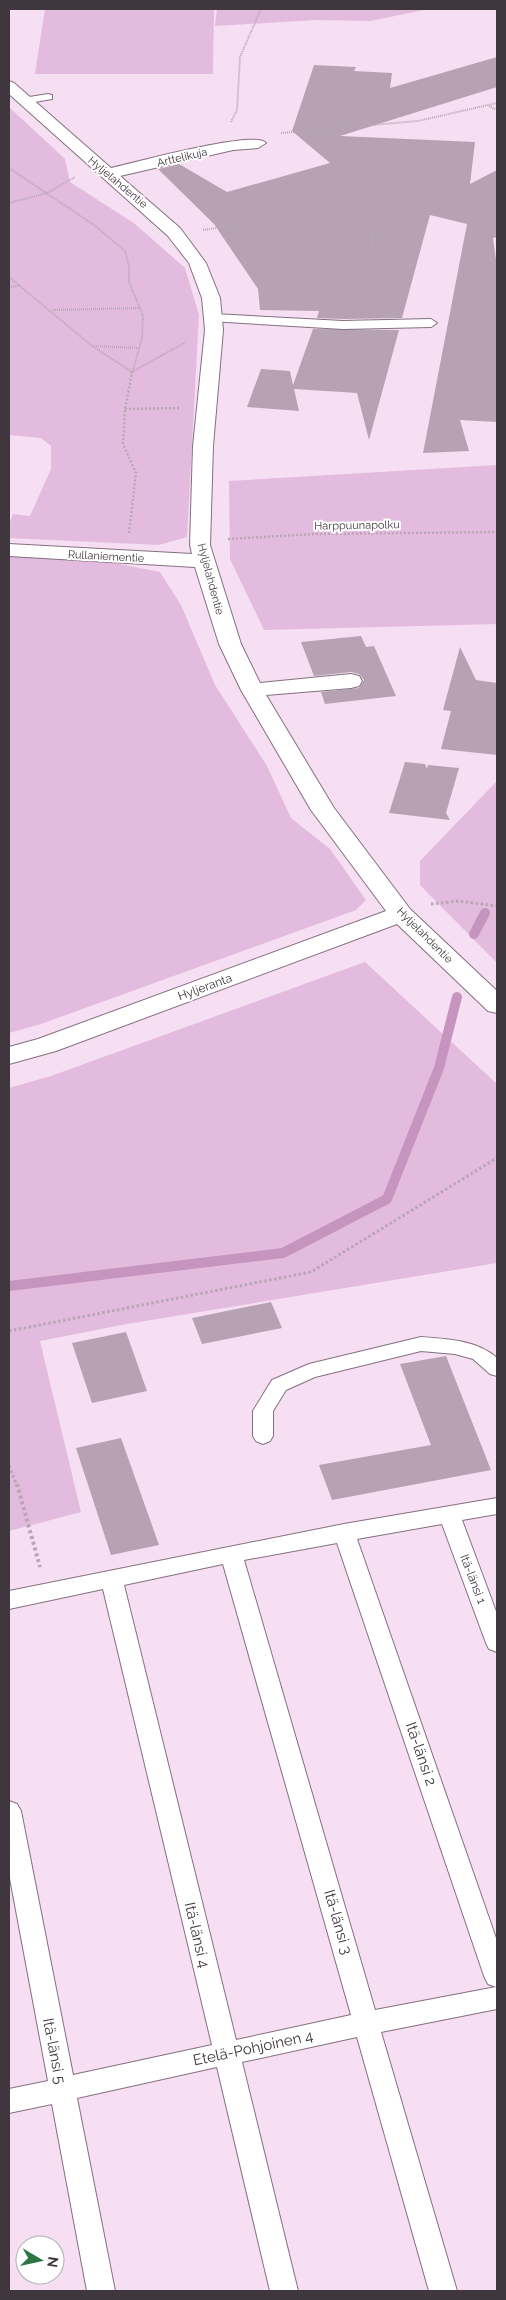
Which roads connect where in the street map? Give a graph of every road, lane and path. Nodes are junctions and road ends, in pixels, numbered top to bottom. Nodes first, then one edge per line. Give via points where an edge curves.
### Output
1 (260, 9) edge
2 (9, 86) edge
3 (48, 97) dead end
4 (24, 102) junction
5 (497, 103) edge
6 (489, 106) junction
7 (497, 110) edge
8 (258, 143) joint
9 (220, 148) junction
10 (9, 168) edge
11 (12, 170) junction
12 (9, 173) edge
13 (107, 174) junction
14 (78, 175) dead end
15 (47, 193) junction
16 (9, 203) edge
17 (376, 208) dead end
18 (255, 222) dead end
19 (199, 230) dead end
20 (372, 247) dead end
21 (9, 277) edge
22 (20, 286) junction
23 (9, 287) edge
24 (140, 308) junction
25 (52, 310) junction
26 (213, 318) junction
27 (431, 323) dead end
28 (213, 341) junction
29 (92, 346) junction
30 (139, 348) junction
31 (132, 372) junction
32 (208, 408) junction
33 (125, 409) junction
34 (497, 532) edge
35 (227, 539) dead end
36 (9, 550) edge
37 (123, 557) junction
38 (204, 561) junction
39 (351, 681) dead end
40 (252, 690) junction
41 (430, 904) dead end
42 (497, 906) edge
43 (401, 914) junction
44 (497, 1005) edge
45 (9, 1056) edge
46 (497, 1158) edge
47 (9, 1331) edge
48 (497, 1369) edge
49 (263, 1436) dead end
50 (9, 1466) edge
51 (497, 1506) edge
52 (449, 1514) junction
53 (344, 1532) junction
54 (231, 1554) junction
55 (112, 1579) junction
56 (48, 1592) junction
57 (9, 1600) edge
58 (497, 1644) edge
59 (9, 1811) edge
60 (497, 1976) edge
61 (497, 1998) edge
62 (367, 2023) junction
63 (226, 2055) junction
64 (62, 2089) junction
65 (9, 2100) edge
66 (101, 2291) edge
67 (284, 2291) edge
68 (443, 2291) edge

1 - 9 path via 240,57 237,110
2 - 4 street, Hyljelahdentie
3 - 4 lane
4 - 13 street, Hyljelahdentie
5 - 6 path
6 - 7 path
6 - 8 path via 420,121 307,128 271,135
8 - 9 street, Arttelikuja
9 - 13 street, Arttelikuja
10 - 11 path
11 - 12 path
11 - 15 path
13 - 26 street, Hyljelahdentie via 174,232 205,279
14 - 15 path
15 - 16 path
15 - 24 path via 125,251 130,266 129,282
17 - 20 path via 371,216
18 - 19 path
21 - 22 path
22 - 23 path
22 - 25 path
24 - 25 path
24 - 30 path via 143,316
25 - 29 path
26 - 27 lane via 342,325
26 - 28 street, Hyljelahdentie
28 - 31 path via 187,342
28 - 32 street, Hyljelahdentie
29 - 30 path
29 - 31 path
30 - 31 path
31 - 33 path
32 - 33 path
32 - 38 street, Hyljelahdentie via 203,446 200,545
33 - 37 path via 123,444 136,473
34 - 35 path, Harppuunapolku via 315,534
36 - 37 street, Rullaniementie
37 - 38 street, Rullaniementie
38 - 40 street, Hyljelahdentie via 230,644
39 - 40 street
40 - 43 street, Hyljelahdentie via 323,810
41 - 42 path via 459,901
43 - 44 street, Hyljelahdentie
43 - 45 street, Hyljeranta via 47,1045
46 - 47 path via 311,1272
48 - 49 lane via 480,1354 455,1347 421,1344 309,1371 279,1385 263,1411
50 - 56 path
51 - 52 lane
52 - 53 lane
52 - 58 lane, Itä-länsi 1
53 - 54 lane
53 - 60 lane, Itä-länsi 2
54 - 55 lane
54 - 62 lane, Itä-länsi 3
55 - 56 lane
55 - 63 lane, Itä-länsi 4
56 - 57 lane
59 - 64 lane, Itä-länsi 5
61 - 62 lane, Etelä-Pohjoinen 4
62 - 63 lane, Etelä-Pohjoinen 4
62 - 68 lane, Itä-länsi 3
63 - 64 lane, Etelä-Pohjoinen 4
63 - 67 lane, Itä-länsi 4
64 - 65 lane, Etelä-Pohjoinen 4
64 - 66 lane, Itä-länsi 5

